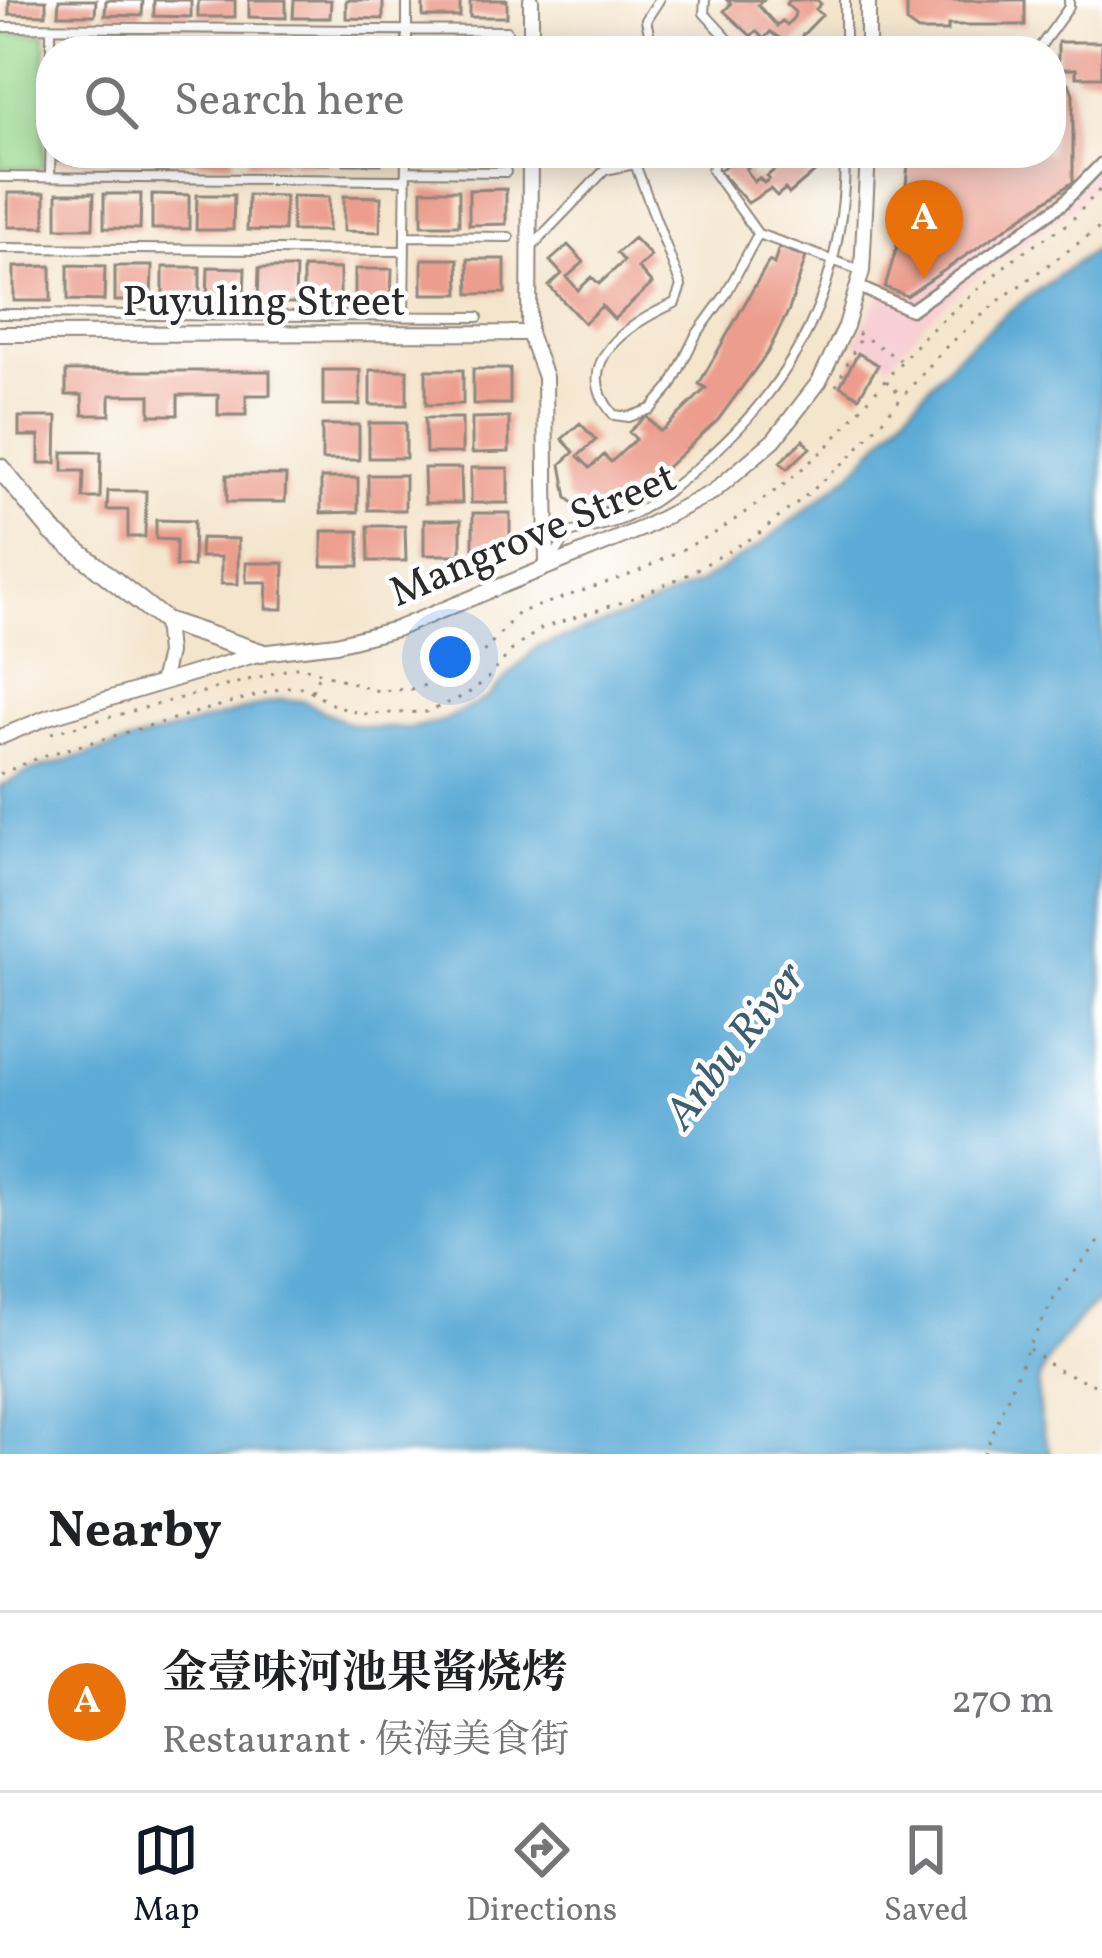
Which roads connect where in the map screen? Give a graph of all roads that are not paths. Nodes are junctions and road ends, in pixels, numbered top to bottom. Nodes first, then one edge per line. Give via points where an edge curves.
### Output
1 (407, 0) edge
2 (531, 0) edge
3 (659, 0) edge
4 (705, 0) edge
5 (845, 0) edge
6 (868, 0) edge
7 (1070, 0) edge
8 (0, 27) edge
9 (51, 28) junction
10 (407, 31) junction
11 (507, 31) dead end
12 (51, 36) edge
13 (407, 36) edge
14 (531, 36) edge
15 (650, 36) edge
16 (725, 36) edge
17 (845, 36) edge
18 (868, 36) edge
19 (1048, 36) edge
20 (1102, 163) edge
21 (50, 168) edge
22 (406, 168) edge
23 (530, 168) edge
24 (615, 168) edge
25 (637, 168) edge
26 (712, 168) edge
27 (843, 168) edge
28 (867, 168) edge
29 (506, 172) dead end
30 (406, 176) junction
31 (0, 177) edge
32 (50, 177) junction
33 (758, 233) junction
34 (405, 236) junction
35 (509, 237) dead end
36 (0, 248) edge
37 (530, 248) junction
38 (405, 250) junction
39 (834, 261) junction
40 (862, 271) junction
41 (860, 287) junction
42 (0, 314) edge
43 (404, 317) junction
44 (478, 317) dead end
45 (529, 333) junction
46 (0, 334) edge
47 (0, 468) edge
48 (547, 567) junction
49 (165, 621) junction
50 (261, 653) junction
51 (161, 683) junction
52 (0, 737) edge

1 - 10 lane
2 - 14 street
3 - 15 lane via 646,20
4 - 16 lane via 704,13
5 - 17 lane
6 - 18 street
7 - 19 lane
8 - 9 lane
9 - 10 lane
9 - 12 lane
10 - 11 lane
10 - 13 lane
20 - 41 street via 1062,204 911,310
21 - 32 lane
22 - 30 lane
23 - 37 street
24 - 37 lane
25 - 33 lane via 681,286 675,303 612,342 600,365 614,415 650,409 670,386
26 - 33 lane
27 - 39 lane
28 - 40 street, Mangrove Street
29 - 30 lane
30 - 32 lane
30 - 34 lane
31 - 32 lane
33 - 39 lane
34 - 35 lane
34 - 38 lane
36 - 38 lane
37 - 45 street
38 - 43 lane
39 - 40 lane
39 - 48 lane via 776,388 734,436 625,518 569,533
40 - 41 street, Mangrove Street
41 - 48 street, Mangrove Street via 819,382 774,440 713,492
42 - 43 lane
43 - 44 lane
45 - 46 street, Puyuling Street
45 - 48 street via 545,377
47 - 49 street via 53,532
48 - 50 street, Mangrove Street via 396,628
49 - 50 street
49 - 51 street
50 - 51 street, Mangrove Street
51 - 52 street, Mangrove Street

